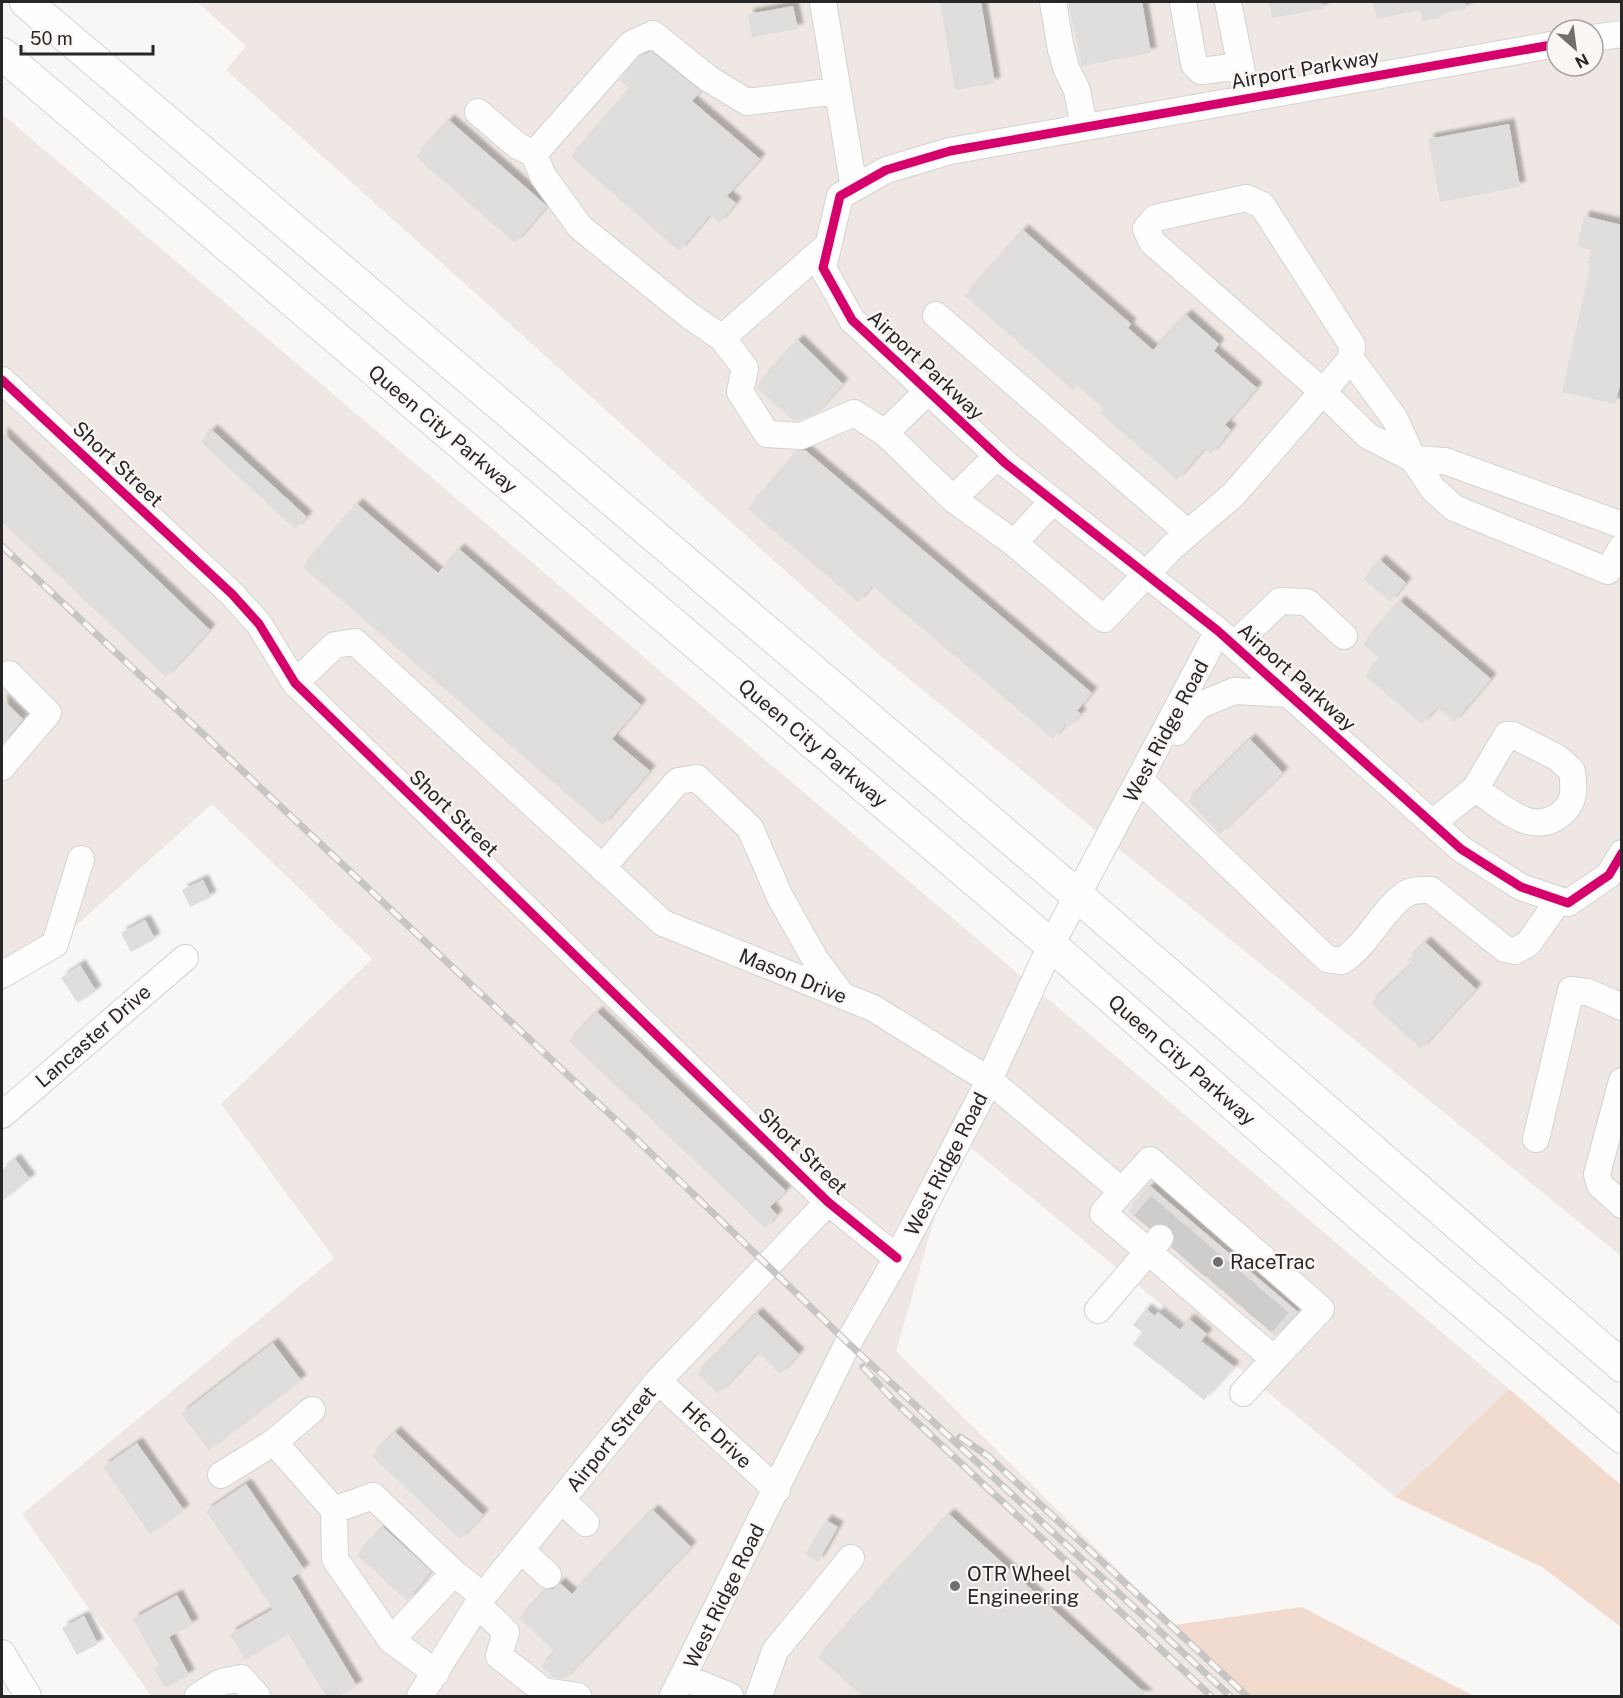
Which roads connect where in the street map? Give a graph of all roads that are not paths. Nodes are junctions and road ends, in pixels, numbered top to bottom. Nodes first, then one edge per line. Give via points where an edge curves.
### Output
1 (26, 2) edge
2 (823, 2) edge
3 (1053, 2) edge
4 (1183, 2) edge
5 (1228, 2) edge
6 (1622, 34) edge
7 (1605, 36) edge
8 (1545, 46) edge
9 (2, 54) edge
10 (1241, 66) junction
11 (837, 91) junction
12 (1247, 98) junction
13 (478, 112) dead end
14 (1084, 127) junction
15 (534, 154) junction
16 (854, 188) junction
17 (828, 245) junction
18 (936, 315) dead end
19 (722, 338) junction
20 (1351, 359) junction
21 (2, 380) edge
22 (928, 391) junction
23 (1322, 391) junction
24 (885, 433) junction
25 (997, 456) junction
26 (1413, 459) junction
27 (953, 499) junction
28 (1053, 501) junction
29 (1622, 525) edge
30 (1188, 533) junction
31 (1014, 543) junction
32 (1622, 547) edge
33 (1147, 575) junction
34 (1344, 636) dead end
35 (1226, 638) junction
36 (9, 674) dead end
37 (295, 683) junction
38 (1290, 694) junction
39 (2, 767) edge
40 (1140, 780) junction
41 (1475, 789) dead end
42 (1432, 823) junction
43 (1622, 853) edge
44 (81, 860) dead end
45 (602, 868) junction
46 (1078, 896) junction
47 (1559, 900) junction
48 (1051, 945) junction
49 (185, 958) dead end
50 (2, 975) edge
51 (843, 996) junction
52 (1622, 1007) edge
53 (989, 1080) junction
54 (1622, 1081) edge
55 (2, 1115) edge
56 (1536, 1139) dead end
57 (1122, 1191) junction
58 (828, 1202) junction
59 (1622, 1205) edge
60 (897, 1258) junction
61 (1197, 1281) junction
62 (1098, 1310) dead end
63 (1274, 1359) junction
64 (1622, 1366) edge
65 (658, 1381) junction
66 (1243, 1393) dead end
67 (312, 1410) dead end
68 (1622, 1437) edge
69 (274, 1442) junction
70 (220, 1475) dead end
71 (777, 1490) junction
72 (562, 1500) junction
73 (334, 1510) junction
74 (586, 1523) dead end
75 (521, 1550) junction
76 (851, 1558) dead end
77 (454, 1573) junction
78 (548, 1575) dead end
79 (481, 1601) junction
80 (391, 1640) junction
81 (2, 1653) edge
82 (436, 1672) junction
83 (678, 1687) edge
84 (28, 1696) edge
85 (198, 1696) edge
86 (257, 1696) edge
87 (420, 1696) edge
88 (578, 1696) edge
89 (730, 1696) edge
90 (759, 1696) edge

1 - 46 main road
2 - 11 street
3 - 14 street via 1061,50 1077,90
4 - 10 street via 1194,64 1201,71
5 - 10 street
6 - 7 street
8 - 12 street, Airport Parkway
9 - 48 main road, Queen City Parkway
10 - 12 street
11 - 15 street via 747,102 710,79 653,34 631,44
11 - 16 street
12 - 14 street, Airport Parkway
13 - 15 street via 518,146
14 - 16 street, Airport Parkway via 950,152 886,170
15 - 19 street via 543,176 580,227
16 - 17 street, Airport Parkway via 840,196
17 - 19 street
17 - 22 street, Airport Parkway via 823,268 852,320
18 - 30 street
19 - 24 street via 745,368 740,392 767,434 801,436 854,413
20 - 23 street
20 - 23 street via 1352,345 1262,205 1246,198 1155,218 1146,229 1152,242
20 - 26 street via 1395,419
21 - 37 street, Short Street via 232,594 259,624
22 - 24 street
22 - 25 street, Airport Parkway
23 - 26 street via 1368,436
23 - 30 street via 1233,495
24 - 27 street
25 - 27 street
25 - 28 street, Airport Parkway
26 - 29 street via 1445,461
26 - 32 street via 1433,489 1454,508 1608,571
27 - 31 street
28 - 31 street
28 - 33 street, Airport Parkway
30 - 33 street
31 - 33 street via 1104,619
33 - 35 street, Airport Parkway
34 - 35 street, West Ridge Road via 1307,603 1280,601
35 - 38 street, Airport Parkway
35 - 40 street, West Ridge Road
36 - 39 street via 48,713
37 - 45 street, Mason Drive via 335,645 355,642
37 - 58 street, Short Street
38 - 40 street via 1234,691 1198,706
38 - 42 street, Airport Parkway
40 - 46 street, West Ridge Road
40 - 47 street via 1327,959 1342,961 1354,953 1404,895 1416,890 1431,891 1505,949 1515,951 1528,944
41 - 42 street
42 - 47 street, Airport Parkway via 1461,849 1521,887
43 - 47 street via 1609,875 1568,903
44 - 50 street via 56,944
45 - 51 street, Mason Drive via 663,923
45 - 51 street via 678,781 697,778 750,828 780,897 815,959
46 - 48 street, West Ridge Road
46 - 64 main road
48 - 53 street, West Ridge Road
48 - 68 main road, Queen City Parkway
49 - 55 street, Lancaster Drive
51 - 53 street, Mason Drive via 873,1008
52 - 56 street via 1588,992 1571,990
53 - 57 street, Mason Drive
53 - 60 street, West Ridge Road
54 - 59 street via 1597,1174 1600,1185
57 - 61 street via 1103,1213
57 - 63 street via 1150,1160 1231,1243 1321,1309
58 - 60 street, Short Street
58 - 65 street, Airport Street
60 - 71 street, West Ridge Road via 848,1343
61 - 62 street
61 - 63 street
63 - 66 street
65 - 71 street, Hfc Drive
65 - 72 street, Airport Street
67 - 69 street
69 - 70 street
69 - 73 street
71 - 83 street, West Ridge Road
72 - 74 street
72 - 75 street, Airport Street
73 - 77 street via 373,1496
73 - 80 street via 335,1559
75 - 78 street
75 - 79 street, Airport Street
76 - 90 street via 775,1652
77 - 79 street
77 - 80 street
79 - 82 street, Airport Street
79 - 88 street via 506,1632 499,1656 505,1663 543,1691
80 - 82 street
81 - 84 street
82 - 87 street, Airport Street
83 - 89 street
85 - 86 street via 221,1682 241,1678

